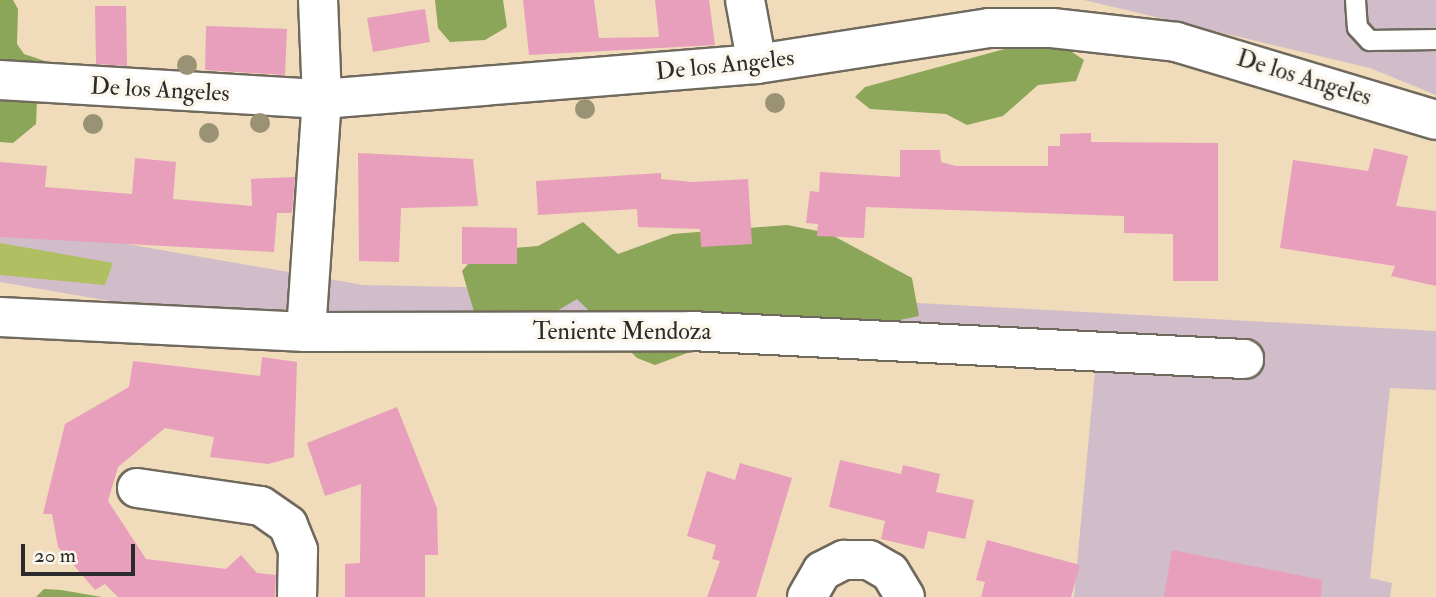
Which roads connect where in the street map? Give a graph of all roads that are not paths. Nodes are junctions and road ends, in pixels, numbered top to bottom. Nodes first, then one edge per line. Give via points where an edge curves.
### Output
1 (318, 0) edge
2 (745, 0) edge
3 (1354, 0) edge
4 (1436, 39) edge
5 (757, 64) junction
6 (0, 80) edge
7 (323, 99) junction
8 (1436, 120) edge
9 (0, 317) edge
10 (306, 332) junction
11 (1244, 359) dead end
12 (137, 488) dead end
13 (297, 597) edge
14 (807, 597) edge
15 (905, 597) edge

1 - 7 street
2 - 5 street
3 - 4 lane via 1357,27 1369,40
5 - 7 street, De los Angeles
5 - 8 street, De los Angeles via 989,28 1121,32 1270,66
6 - 7 street, De los Angeles
7 - 10 street
9 - 10 street, Teniente Mendoza
10 - 11 street, Teniente Mendoza via 691,331
12 - 13 street via 261,506 288,525 298,550
14 - 15 street via 822,571 844,560 869,560 890,572

